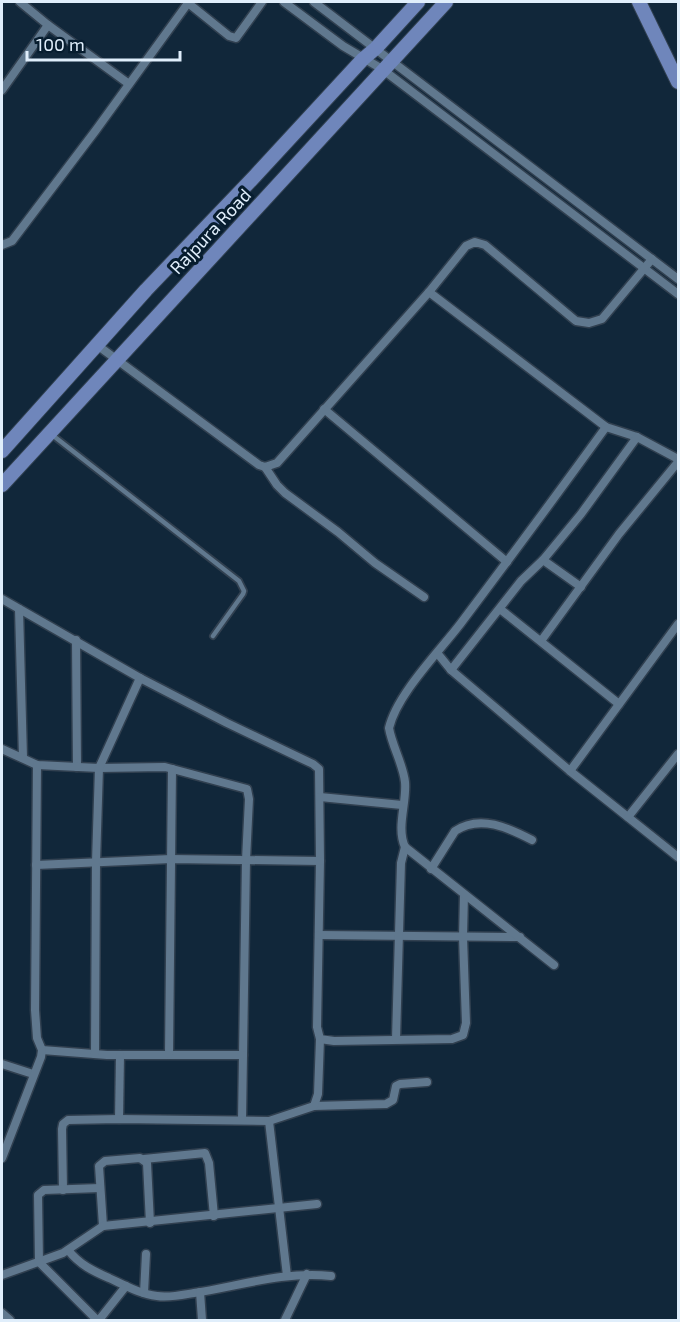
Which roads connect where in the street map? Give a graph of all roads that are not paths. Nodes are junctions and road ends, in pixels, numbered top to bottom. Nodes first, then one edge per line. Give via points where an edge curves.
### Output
1 (20, 2) edge
2 (187, 2) edge
3 (262, 2) edge
4 (284, 2) edge
5 (314, 2) edge
6 (418, 2) edge
7 (446, 2) edge
8 (639, 2) edge
9 (48, 25) junction
10 (376, 48) junction
11 (363, 59) junction
12 (386, 65) junction
13 (678, 82) edge
14 (129, 84) junction
15 (2, 90) edge
16 (2, 245) edge
17 (652, 259) junction
18 (645, 268) junction
19 (678, 279) edge
20 (429, 292) junction
21 (678, 294) edge
22 (97, 345) junction
23 (116, 359) junction
24 (324, 409) junction
25 (606, 427) junction
26 (49, 433) junction
27 (637, 437) junction
28 (2, 451) edge
29 (678, 460) edge
30 (265, 467) junction
31 (2, 485) edge
32 (543, 560) junction
33 (507, 562) junction
34 (581, 587) junction
35 (424, 597) dead end
36 (2, 599) edge
37 (19, 609) junction
38 (500, 609) junction
39 (678, 624) edge
40 (213, 636) dead end
41 (76, 640) junction
42 (541, 641) junction
43 (438, 654) junction
44 (451, 670) junction
45 (140, 678) junction
46 (619, 704) junction
47 (2, 749) edge
48 (678, 754) edge
49 (23, 758) junction
50 (37, 765) junction
51 (77, 767) junction
52 (99, 768) junction
53 (172, 769) junction
54 (570, 771) junction
55 (320, 797) junction
56 (402, 805) junction
57 (628, 817) junction
58 (532, 840) dead end
59 (405, 847) junction
60 (678, 857) edge
61 (171, 859) junction
62 (246, 860) junction
63 (321, 861) junction
64 (96, 862) junction
65 (36, 865) junction
66 (431, 869) junction
67 (464, 895) junction
68 (319, 935) junction
69 (398, 936) junction
70 (463, 937) junction
71 (521, 937) junction
72 (554, 965) dead end
73 (321, 1039) junction
74 (396, 1040) junction
75 (42, 1050) junction
76 (169, 1053) junction
77 (95, 1054) junction
78 (120, 1055) junction
79 (243, 1055) junction
80 (2, 1064) edge
81 (33, 1074) junction
82 (427, 1082) dead end
83 (314, 1106) junction
84 (119, 1119) junction
85 (242, 1120) junction
86 (269, 1121) junction
87 (2, 1158) edge
88 (144, 1159) junction
89 (100, 1188) junction
90 (63, 1190) junction
91 (317, 1204) dead end
92 (278, 1208) junction
93 (214, 1216) junction
94 (150, 1223) junction
95 (103, 1227) junction
96 (68, 1250) junction
97 (146, 1254) dead end
98 (39, 1262) junction
99 (2, 1272) edge
100 (307, 1274) junction
101 (287, 1276) junction
102 (331, 1276) dead end
103 (126, 1286) junction
104 (200, 1292) junction
105 (144, 1293) junction
106 (2, 1313) edge
107 (10, 1320) edge
108 (98, 1320) edge
109 (202, 1320) edge
110 (285, 1320) edge

1 - 9 street
2 - 3 street via 236,38
2 - 14 street
4 - 11 street
5 - 10 street
6 - 10 main road, Rajpura Road
7 - 12 main road, Rajpura Road
8 - 13 main road
9 - 14 street
9 - 15 street
10 - 11 main road, Rajpura Road
10 - 12 street
11 - 12 street
11 - 22 main road, Rajpura Road
12 - 17 street
12 - 18 street
12 - 23 main road, Rajpura Road
14 - 16 street via 12,241
17 - 18 street
17 - 19 street
18 - 20 street via 602,319 589,324 576,321 485,245 475,242 466,246
18 - 21 street
20 - 24 street
20 - 25 street
22 - 23 street
22 - 28 main road, Rajpura Road
23 - 26 main road, Rajpura Road
23 - 30 street
24 - 30 street via 277,463
24 - 33 street
25 - 27 street
25 - 33 street
26 - 31 main road, Rajpura Road
26 - 40 lane via 239,582 243,594
27 - 29 street
27 - 32 street
29 - 34 street
30 - 35 street via 285,493
32 - 34 street
32 - 38 street
33 - 43 street
34 - 42 street
36 - 37 street
37 - 41 street
37 - 49 street
38 - 42 street
38 - 44 street
39 - 46 street
41 - 45 street
41 - 51 street
42 - 46 street
43 - 44 street
43 - 56 street via 391,719 389,728 405,783
44 - 54 street
45 - 52 street
45 - 55 street via 313,764 320,772
46 - 54 street
47 - 49 street
48 - 57 street
49 - 50 street
50 - 51 street
50 - 65 street
51 - 52 street
52 - 53 street
52 - 64 street
53 - 61 street
53 - 62 street via 247,789
54 - 57 street
55 - 56 street
55 - 63 street
56 - 59 street
57 - 60 street
58 - 66 street via 496,825 467,825 455,831
59 - 66 street
59 - 69 street via 400,863
61 - 62 street
61 - 64 street
61 - 76 street
62 - 63 street
62 - 79 street
63 - 68 street
64 - 65 street
64 - 77 street
65 - 75 street via 35,1010
66 - 67 street
67 - 70 street
67 - 71 street
68 - 69 street
68 - 73 street via 317,1027
69 - 70 street
69 - 74 street
70 - 71 street
70 - 74 street via 463,1035 452,1039
71 - 72 street
73 - 74 street
73 - 83 street
75 - 77 street
75 - 81 street
76 - 78 street
76 - 79 street
77 - 78 street
78 - 84 street
79 - 85 street
80 - 81 street
81 - 87 street
82 - 83 street via 396,1086 393,1100 386,1104
83 - 86 street
84 - 85 street
84 - 90 street via 74,1119 63,1124
85 - 86 street
86 - 92 street
88 - 89 street via 101,1162
88 - 93 street via 205,1153
88 - 94 street
89 - 90 street
89 - 95 street
90 - 98 street via 44,1190 38,1196
91 - 92 street
92 - 93 street
92 - 101 street
93 - 94 street
94 - 95 street
95 - 96 street
96 - 98 street
96 - 103 street via 88,1269
97 - 105 street
98 - 99 street
98 - 108 street
100 - 101 street
100 - 102 street
100 - 110 street
101 - 104 street
103 - 105 street
103 - 108 street
104 - 105 street via 159,1297
104 - 109 street
106 - 107 street

